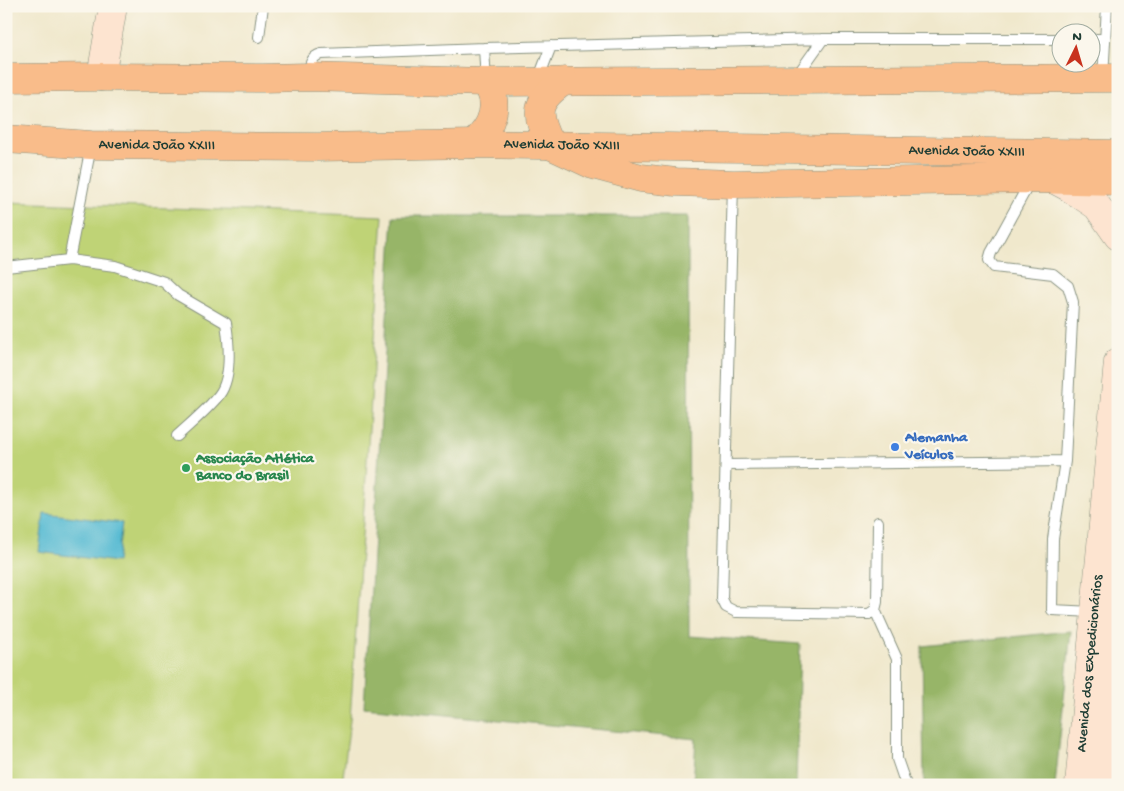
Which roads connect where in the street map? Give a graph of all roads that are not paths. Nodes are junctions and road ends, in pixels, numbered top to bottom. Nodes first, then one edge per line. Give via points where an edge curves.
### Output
1 (113, 6) edge
2 (263, 6) edge
3 (1107, 6) edge
4 (259, 37) dead end
5 (823, 39) junction
6 (1052, 39) edge
7 (1105, 39) joint
8 (552, 46) junction
9 (484, 48) junction
10 (101, 77) junction
11 (308, 77) junction
12 (6, 78) edge
13 (1110, 78) edge
14 (794, 79) junction
15 (551, 81) junction
16 (486, 82) junction
17 (6, 139) edge
18 (474, 144) junction
19 (550, 145) junction
20 (91, 146) junction
21 (1118, 154) edge
22 (1042, 179) junction
23 (1118, 181) edge
24 (733, 184) junction
25 (1118, 236) edge
26 (69, 260) junction
27 (6, 267) edge
28 (1118, 362) edge
29 (177, 436) dead end
30 (1065, 462) junction
31 (727, 466) junction
32 (878, 522) dead end
33 (1118, 590) edge
34 (875, 610) junction
35 (1094, 612) junction
36 (1112, 701) edge
37 (906, 785) edge
38 (1079, 785) edge
39 (1100, 785) edge

1 - 10 main road
2 - 4 lane
3 - 7 lane
5 - 6 lane
5 - 8 lane
5 - 14 lane
7 - 13 lane
8 - 9 lane
8 - 15 lane
9 - 11 lane via 321,54 311,61
9 - 16 lane
10 - 11 main road
10 - 12 main road
11 - 16 main road
13 - 14 main road
14 - 15 main road
15 - 16 main road
15 - 19 main road via 550,91 540,108 540,120
16 - 18 main road via 494,100 494,113
17 - 20 main road, Avenida João XXIII
18 - 19 main road, Avenida João XXIII
18 - 20 main road, Avenida João XXIII
19 - 21 main road, Avenida João XXIII
19 - 24 main road via 593,165 641,178
20 - 26 lane
22 - 23 main road
22 - 24 main road
22 - 25 main road via 1070,188 1098,206
22 - 30 lane via 990,253 989,260 994,267 1053,274 1068,286 1073,302
24 - 31 lane
26 - 27 lane
26 - 29 lane via 114,266 164,282 178,295 226,323 228,371 220,393
28 - 35 main road, Avenida dos Expedicionários
30 - 31 lane
30 - 35 lane via 1053,539 1052,610
31 - 34 lane via 722,599 726,606 736,612 869,614
32 - 34 lane
33 - 36 main road, Avenida dos Expedicionários
34 - 37 lane via 897,659 896,759
35 - 38 main road, Avenida dos Expedicionários
36 - 39 main road, Avenida dos Expedicionários

